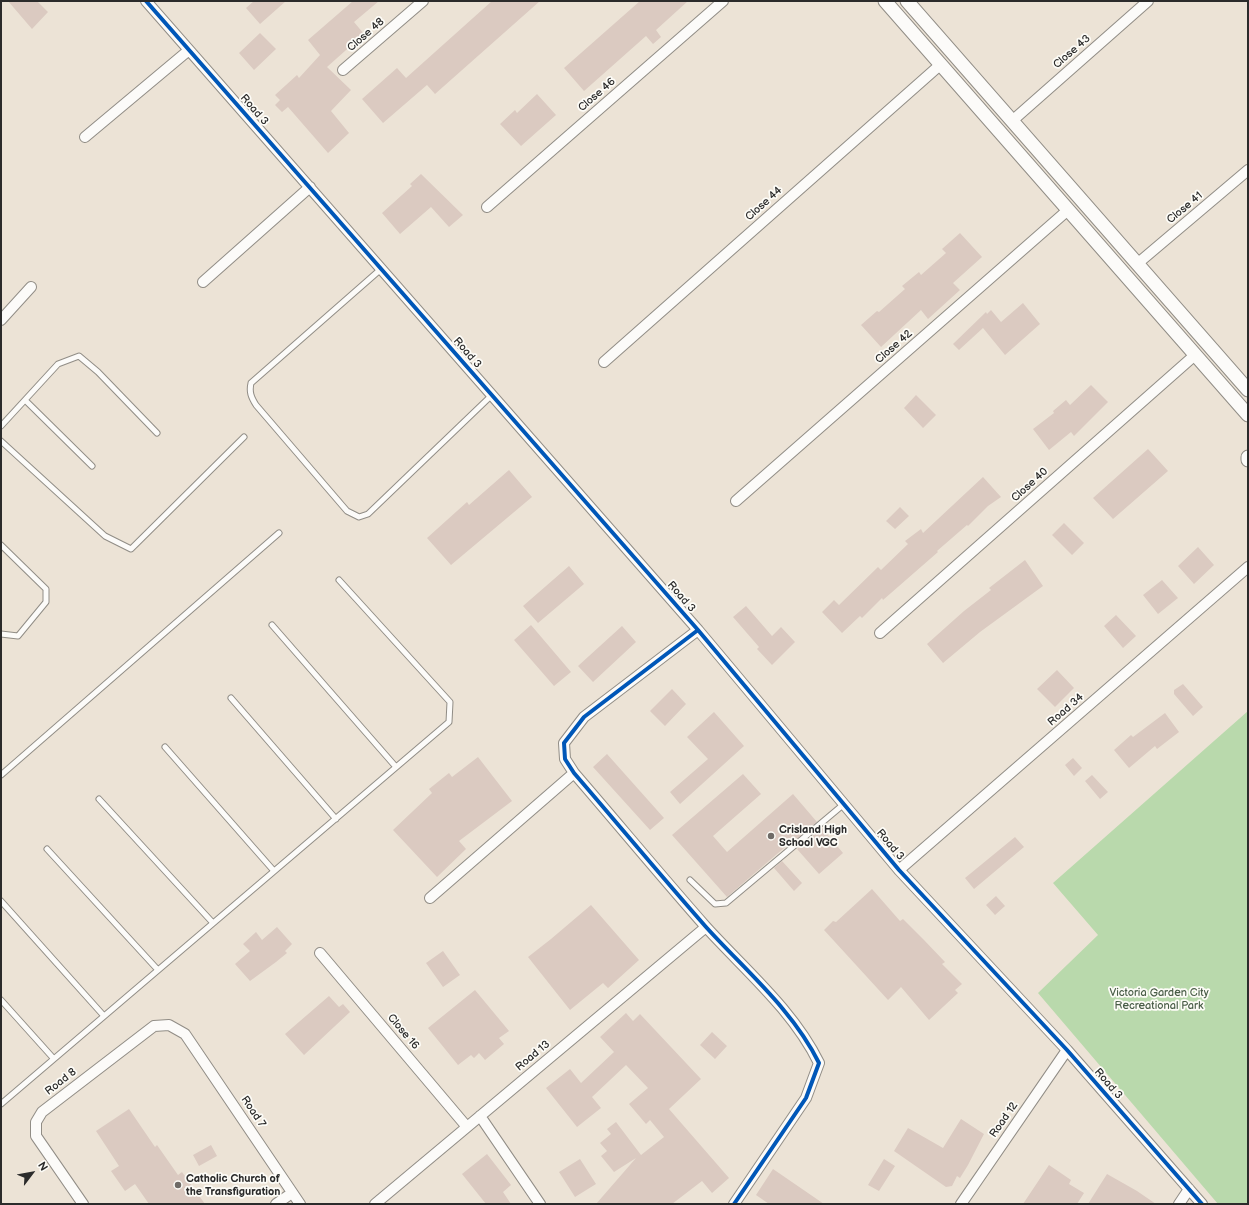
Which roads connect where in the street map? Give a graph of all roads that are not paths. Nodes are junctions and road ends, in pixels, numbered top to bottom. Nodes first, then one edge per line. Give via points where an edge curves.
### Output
1 (146, 1) edge
2 (423, 1) edge
3 (723, 1) edge
4 (884, 1) edge
5 (907, 1) edge
6 (1148, 1) edge
7 (189, 50) junction
8 (940, 64) junction
9 (343, 70) dead end
10 (976, 80) junction
11 (964, 91) junction
12 (1012, 121) junction
13 (85, 137) dead end
14 (1248, 170) edge
15 (310, 187) junction
16 (487, 207) dead end
17 (1068, 210) junction
18 (1137, 264) junction
19 (381, 269) junction
20 (203, 282) dead end
21 (31, 287) dead end
22 (1, 320) edge
23 (1195, 354) junction
24 (604, 362) dead end
25 (1248, 390) edge
26 (492, 395) junction
27 (25, 400) junction
28 (1248, 415) edge
29 (1, 426) edge
30 (157, 433) dead end
31 (244, 437) dead end
32 (1, 441) edge
33 (1248, 457) edge
34 (1248, 460) edge
35 (92, 466) dead end
36 (736, 501) dead end
37 (279, 533) dead end
38 (1, 545) edge
39 (1248, 567) edge
40 (339, 580) dead end
41 (272, 625) dead end
42 (698, 630) junction
43 (880, 633) dead end
44 (1, 634) edge
45 (231, 698) dead end
46 (165, 748) dead end
47 (396, 767) junction
48 (574, 773) junction
49 (1, 775) edge
50 (99, 799) dead end
51 (844, 804) junction
52 (336, 818) junction
53 (47, 849) dead end
54 (899, 870) junction
55 (274, 871) junction
56 (690, 880) dead end
57 (430, 898) dead end
58 (1, 901) edge
59 (213, 923) junction
60 (706, 927) junction
61 (320, 953) dead end
62 (158, 970) junction
63 (1, 1000) edge
64 (104, 1016) junction
65 (185, 1034) joint
66 (1067, 1050) junction
67 (54, 1059) junction
68 (1, 1104) edge
69 (480, 1116) junction
70 (467, 1126) junction
71 (1189, 1189) junction
72 (292, 1193) junction
73 (84, 1204) edge
74 (276, 1204) edge
75 (300, 1204) edge
76 (375, 1204) edge
77 (540, 1204) edge
78 (734, 1204) edge
79 (961, 1204) edge
80 (1179, 1204) edge
81 (1202, 1204) edge

1 - 7 street, Road 3
2 - 9 street, Close 48
3 - 16 street, Close 46
4 - 8 street
5 - 10 street
6 - 12 street, Close 43
7 - 13 street
7 - 15 street, Road 3
8 - 11 street
8 - 24 street, Close 44
10 - 11 street
10 - 12 street
11 - 17 street
12 - 18 street
14 - 18 street, Close 41
15 - 19 street, Road 3
15 - 20 street
17 - 23 street
17 - 36 street, Close 42
18 - 25 street
19 - 26 street, Road 3
19 - 26 lane via 252,383 250,389 251,398 256,405 347,511 359,517 368,514
21 - 22 street
23 - 28 street
23 - 43 street, Close 40
26 - 42 street, Road 3
27 - 29 lane
27 - 30 lane via 58,364 79,356
27 - 35 lane
31 - 32 lane via 131,549 105,536
33 - 34 street
37 - 49 lane
38 - 44 lane via 46,589 46,602 18,636
39 - 54 street, Road 34
40 - 47 lane via 450,702 449,722
41 - 47 lane
42 - 48 street via 584,717 564,743 565,759
42 - 51 street, Road 3
45 - 52 lane
46 - 55 lane
47 - 52 lane
48 - 57 street
48 - 60 street
50 - 59 lane
51 - 54 street, Road 3
51 - 56 lane via 726,902 715,904
52 - 55 lane
53 - 62 lane
54 - 66 street, Road 3
55 - 59 lane
58 - 64 lane
59 - 62 lane
60 - 69 street, Road 13
60 - 78 street via 791,1018 820,1063 806,1098
61 - 70 street, Close 16
62 - 64 lane
63 - 67 lane
64 - 67 lane
65 - 72 street, Road 7
65 - 73 street, Road 8 via 169,1025 154,1026 42,1112 36,1122 36,1136
66 - 71 street, Road 3
66 - 79 street, Road 12
67 - 68 lane
69 - 70 street, Road 13
69 - 77 street
70 - 76 street, Road 13
71 - 80 street
71 - 81 street, Road 3
72 - 74 street
72 - 75 street, Road 7

